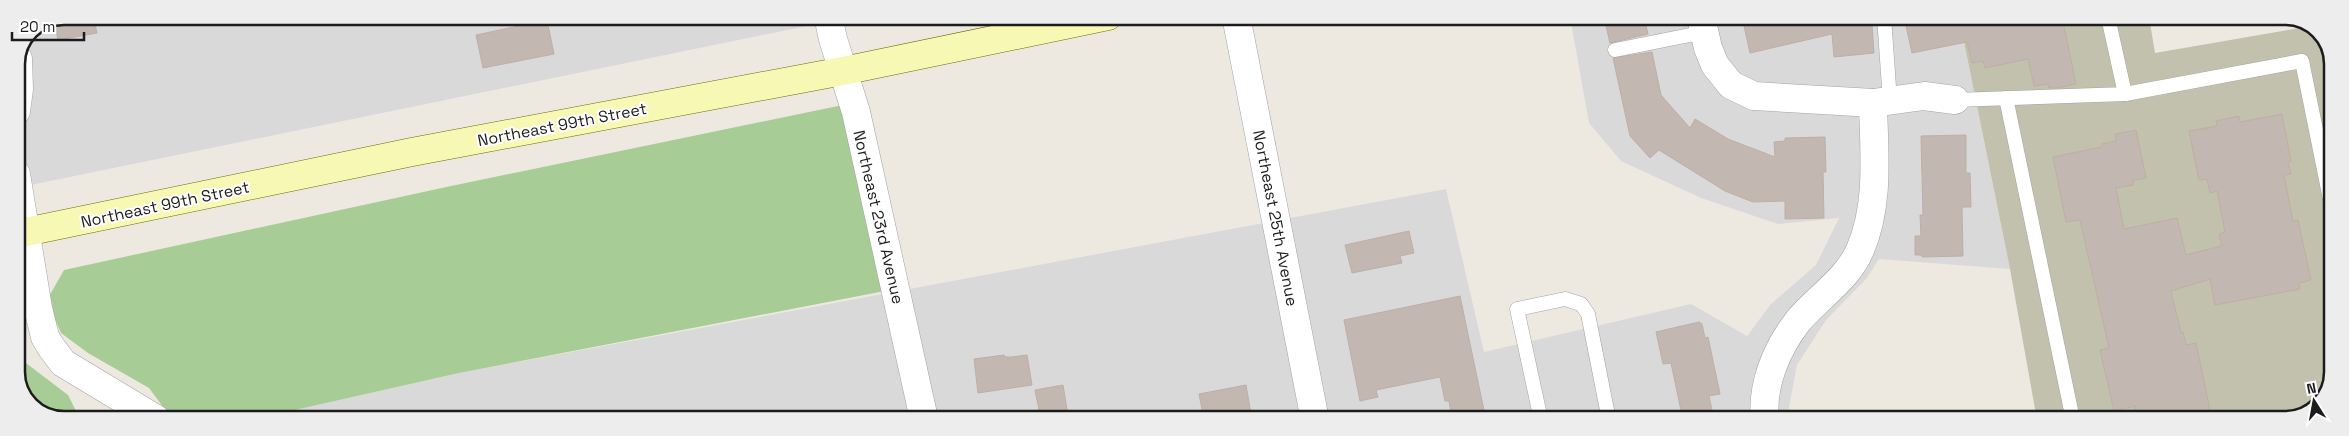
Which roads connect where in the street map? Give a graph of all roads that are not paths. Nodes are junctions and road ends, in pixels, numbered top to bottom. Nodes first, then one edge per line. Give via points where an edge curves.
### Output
1 (830, 25) edge
2 (1065, 25) edge
3 (1238, 25) edge
4 (1700, 25) edge
5 (1703, 25) edge
6 (1884, 25) edge
7 (2110, 25) edge
8 (1615, 50) dead end
9 (843, 71) junction
10 (2125, 94) junction
11 (2006, 98) junction
12 (1954, 100) joint
13 (1882, 102) junction
14 (2324, 170) edge
15 (25, 232) edge
16 (25, 247) edge
17 (143, 411) edge
18 (922, 411) edge
19 (1313, 411) edge
20 (1539, 411) edge
21 (1607, 411) edge
22 (1764, 411) edge
23 (2071, 411) edge

1 - 9 street, Northeast 23rd Avenue
2 - 9 main road, Northeast 99th Street
3 - 19 street, Northeast 25th Avenue
4 - 8 lane
5 - 13 street via 1715,65 1731,85 1754,96
6 - 13 lane
7 - 10 lane
9 - 15 main road, Northeast 99th Street via 412,152
9 - 18 street, Northeast 23rd Avenue via 856,112
10 - 11 lane
10 - 14 lane via 2302,61
11 - 12 lane
11 - 23 lane
12 - 13 street via 1924,96
13 - 22 street via 1870,220 1860,250 1846,274 1799,321 1780,348 1768,380
16 - 17 street via 45,337 51,348 63,363
20 - 21 lane via 1517,309 1565,299 1581,304 1588,314

